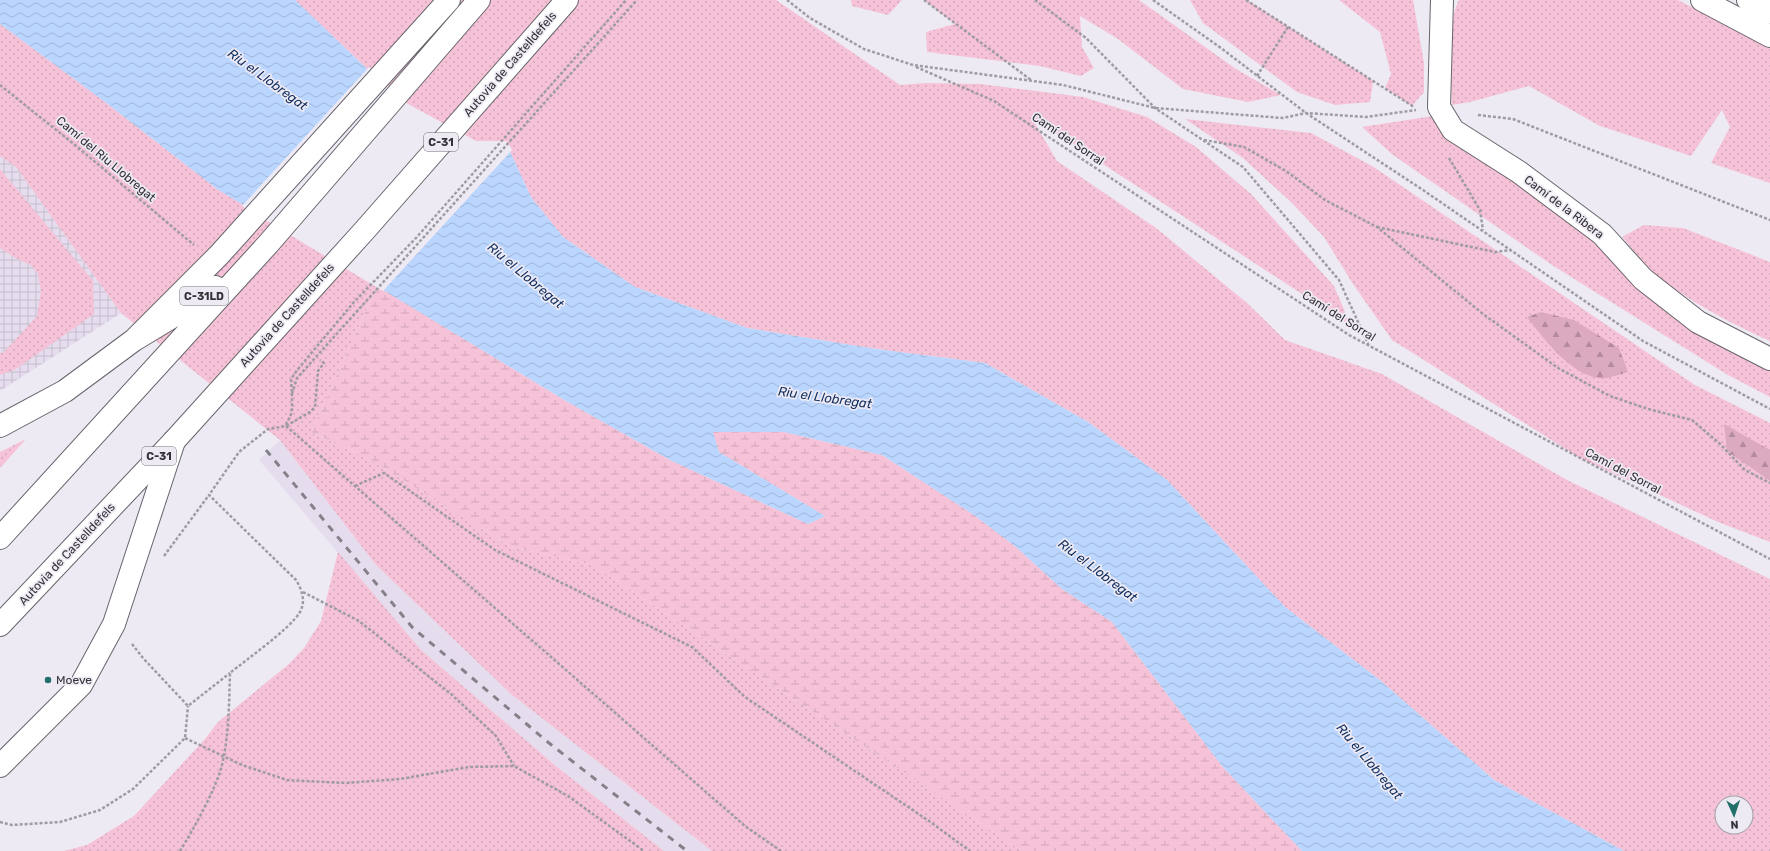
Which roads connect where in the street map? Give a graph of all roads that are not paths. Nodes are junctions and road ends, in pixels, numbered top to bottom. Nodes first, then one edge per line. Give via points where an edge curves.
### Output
1 (449, 0) edge
2 (480, 0) edge
3 (567, 0) edge
4 (1442, 0) edge
5 (1702, 0) edge
6 (1748, 0) edge
7 (1770, 12) edge
8 (1770, 36) edge
9 (269, 243) junction
10 (134, 340) junction
11 (1770, 359) edge
12 (0, 426) edge
13 (174, 441) junction
14 (0, 538) edge
15 (0, 625) edge
16 (0, 766) edge

1 - 10 main road via 209,252
2 - 9 main road
3 - 13 main road, Autovia de Castelldefels / C-31 via 364,231
4 - 11 main road, Camí de la Ribera via 1439,107 1453,130 1519,172 1602,234 1643,279 1692,317
5 - 8 main road
6 - 7 main road
9 - 10 main road, C-31LD via 195,303
9 - 14 main road
10 - 12 main road, C-31LD via 66,391
13 - 15 main road, Autovia de Castelldefels / C-31
13 - 16 main road via 114,624 81,685

